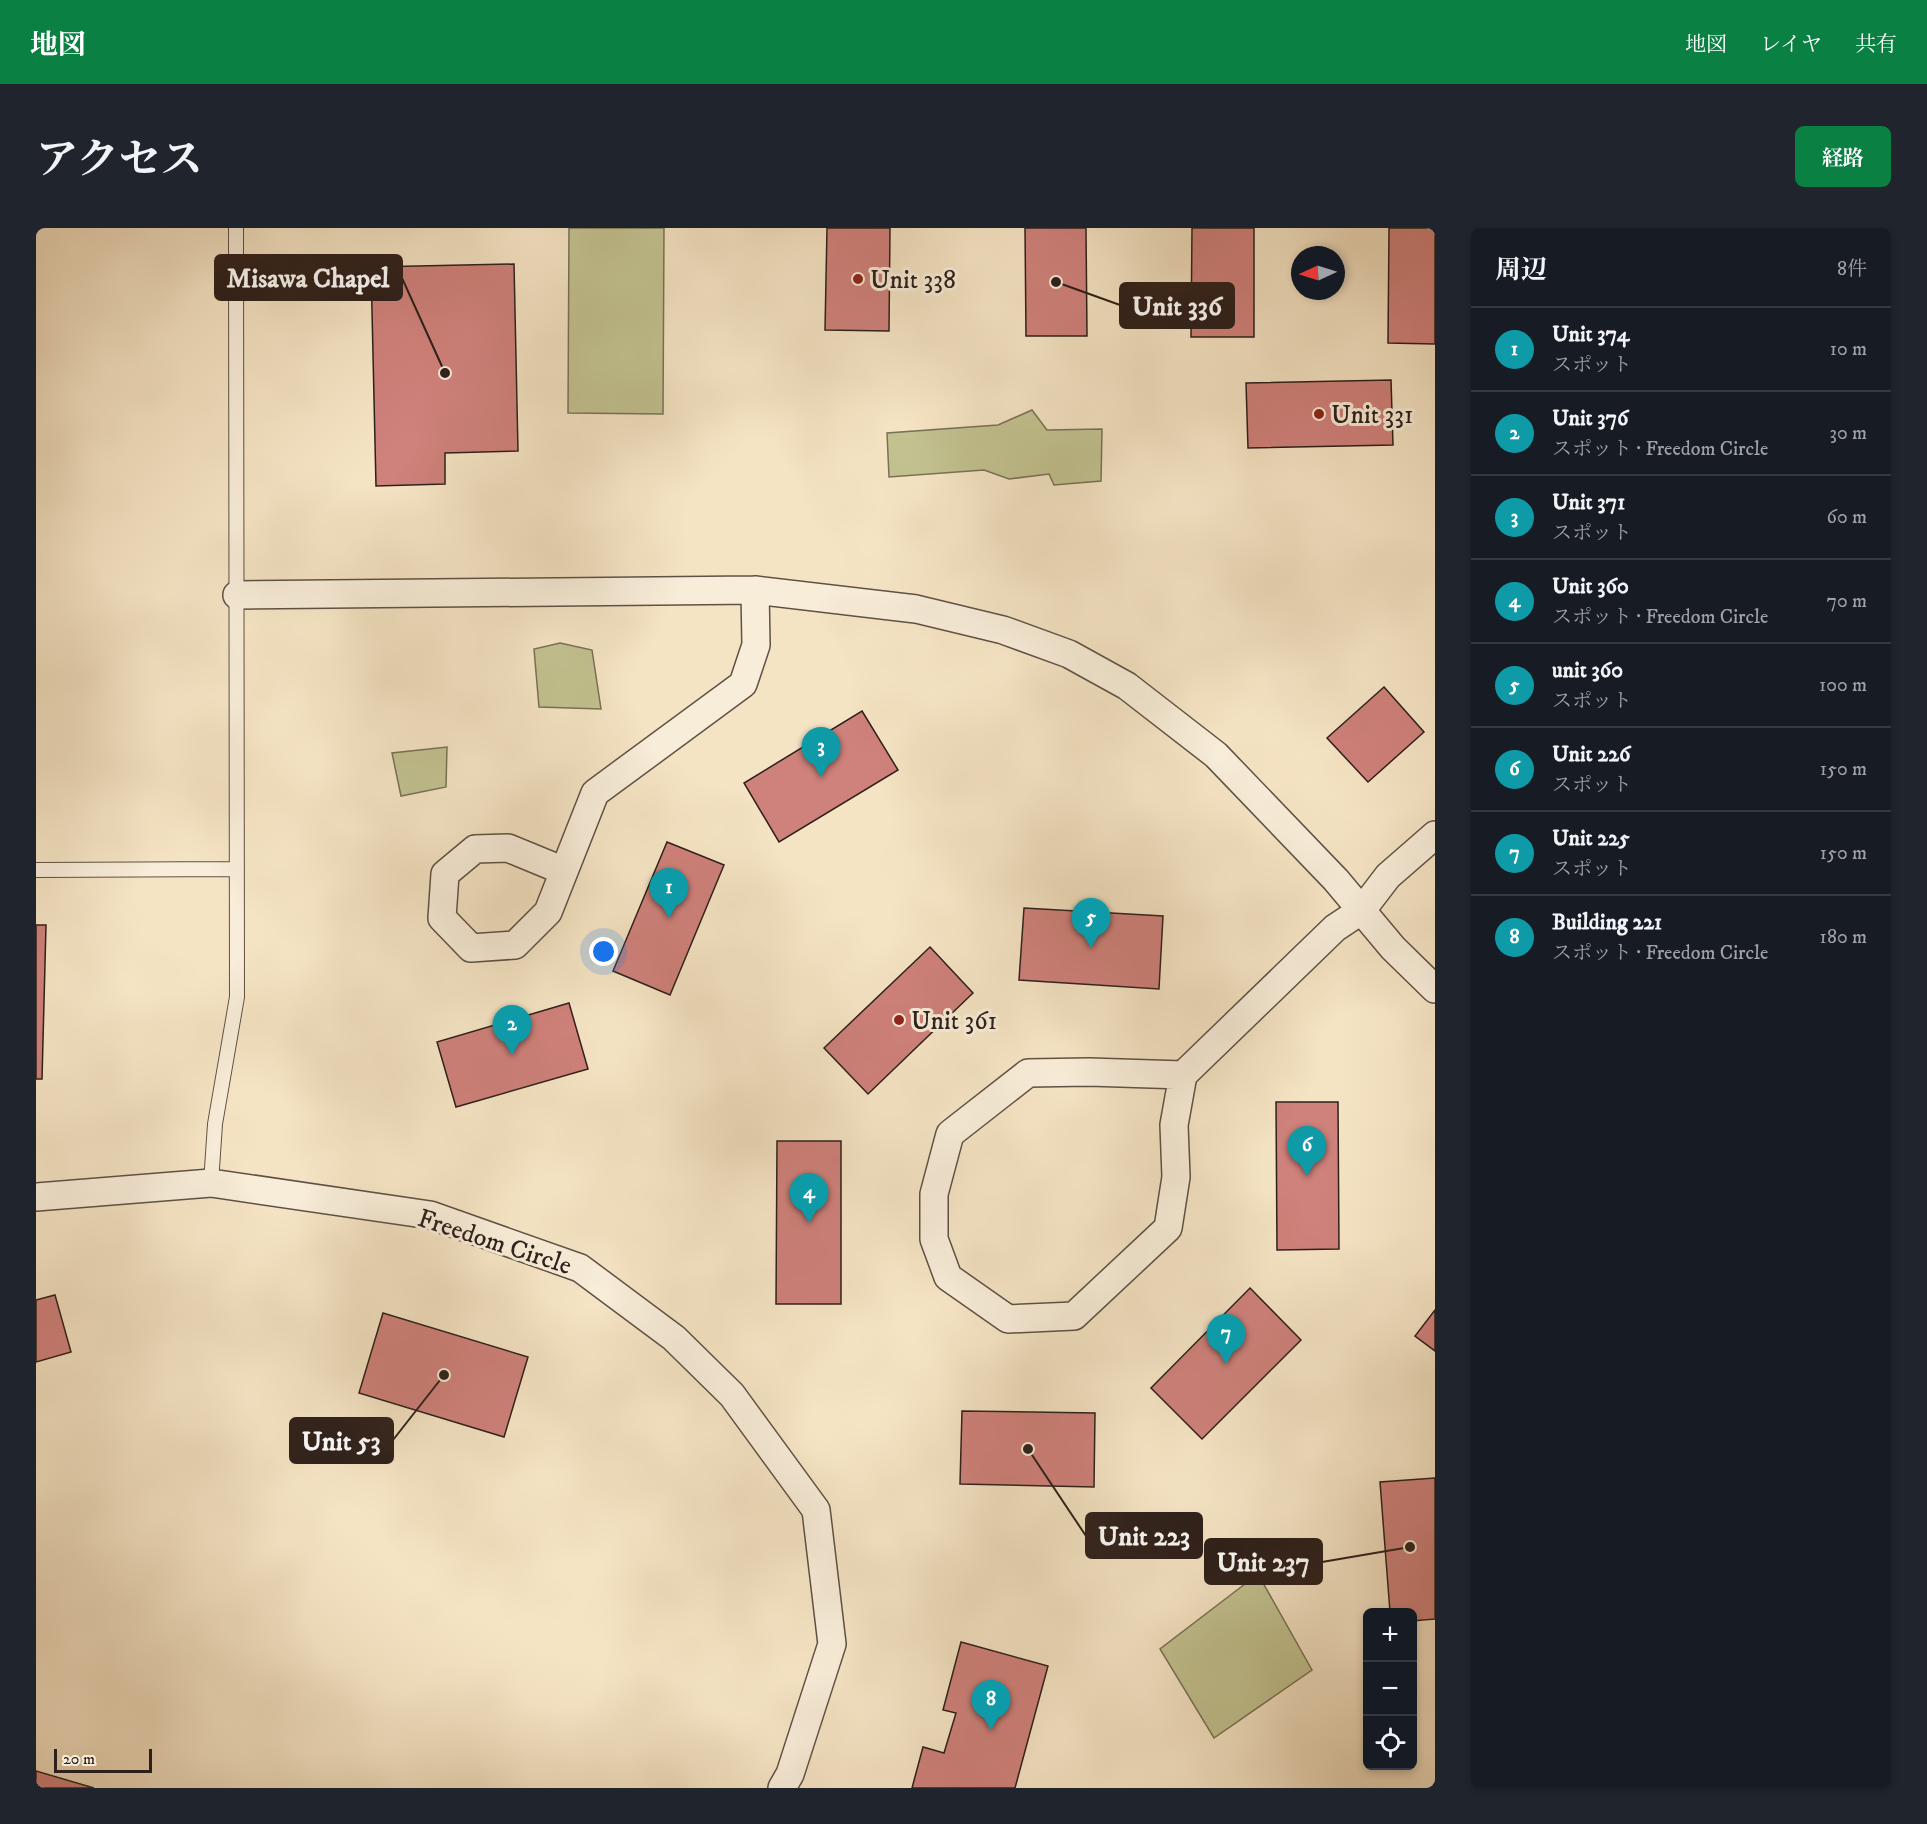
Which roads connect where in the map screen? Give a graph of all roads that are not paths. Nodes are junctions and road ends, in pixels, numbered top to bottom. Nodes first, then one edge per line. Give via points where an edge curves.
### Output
1 (236, 228) edge
2 (755, 590) junction
3 (237, 595) junction
4 (1435, 835) edge
5 (237, 869) junction
6 (36, 870) edge
7 (564, 871) junction
8 (1362, 910) junction
9 (1435, 989) edge
10 (1183, 1075) junction
11 (211, 1184) junction
12 (36, 1197) edge
13 (782, 1788) edge

1 - 3 lane
2 - 3 street
2 - 7 street via 756,645 743,684 595,793
2 - 8 street via 916,609 1003,630 1069,654 1127,686 1216,755
3 - 5 lane
4 - 8 street via 1388,876
5 - 6 lane
5 - 11 lane via 237,997 215,1124
7 - 7 street via 548,912 515,945 471,948 442,918 445,874 475,849 508,848
8 - 9 street via 1393,948
8 - 10 street via 1335,928
10 - 10 street via 1174,1125 1176,1177 1168,1228 1074,1316 1008,1318 948,1277 934,1239 934,1194 950,1134 1028,1073
11 - 12 street, Freedom Circle
11 - 13 street, Freedom Circle via 430,1215 580,1268 674,1338 732,1395 816,1510 832,1644

